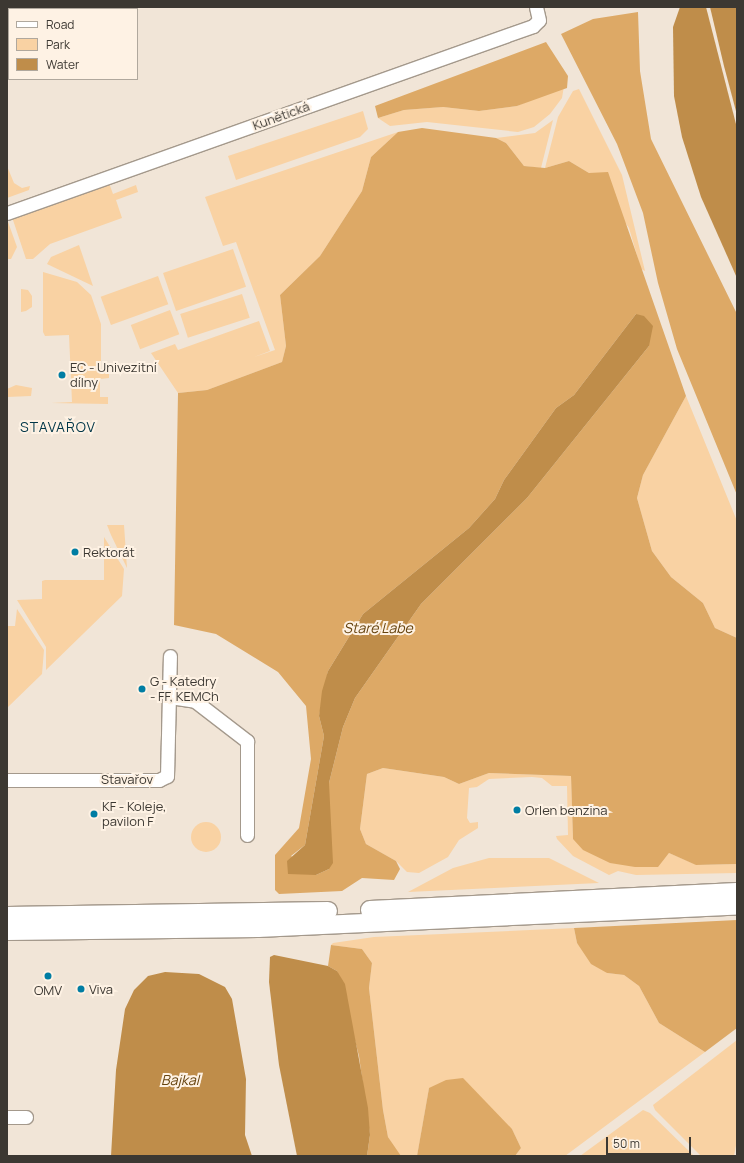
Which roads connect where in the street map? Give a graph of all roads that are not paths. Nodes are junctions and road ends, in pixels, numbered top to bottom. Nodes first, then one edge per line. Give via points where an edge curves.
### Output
1 (536, 7) edge
2 (7, 213) edge
3 (170, 656) dead end
4 (170, 697) junction
5 (7, 780) edge
6 (247, 835) dead end
7 (737, 892) edge
8 (737, 905) edge
9 (7, 916) edge
10 (7, 931) edge
11 (7, 1117) edge
12 (26, 1117) dead end

1 - 2 street, Kunětická via 539,20 533,26
3 - 4 street, Stavařov
4 - 5 street, Stavařov via 169,765 163,779
4 - 6 street via 195,701 247,741
7 - 9 main road via 265,914
8 - 10 main road via 258,928
11 - 12 street

